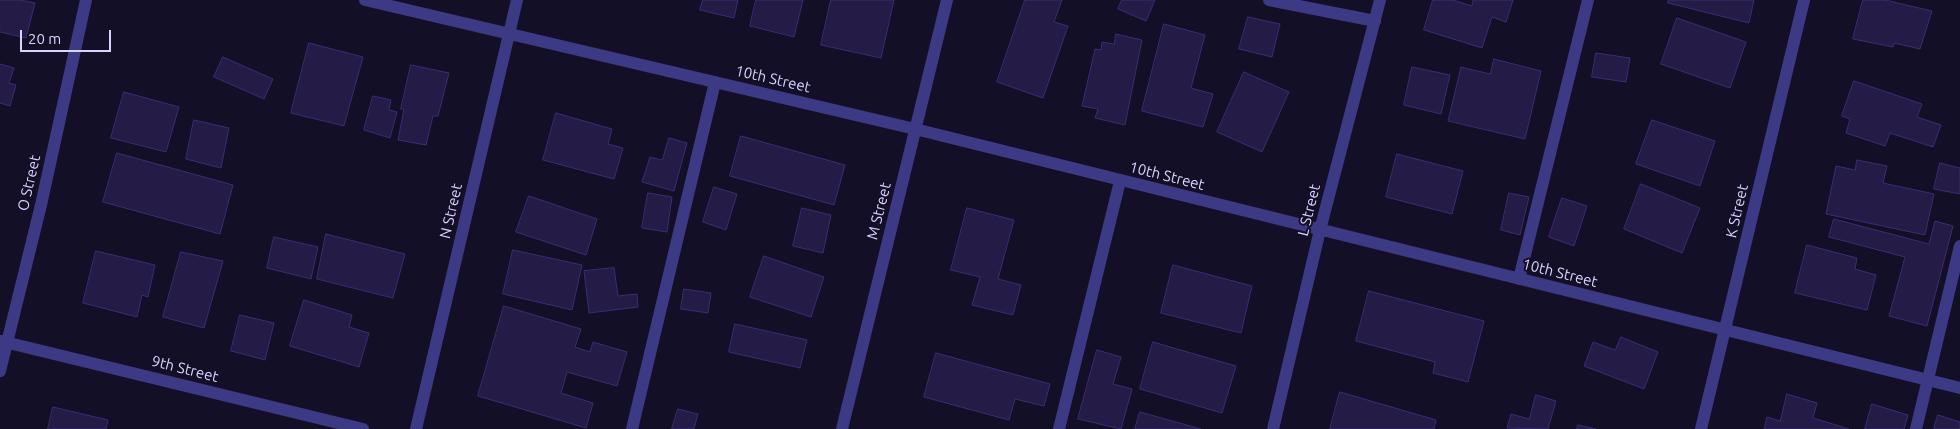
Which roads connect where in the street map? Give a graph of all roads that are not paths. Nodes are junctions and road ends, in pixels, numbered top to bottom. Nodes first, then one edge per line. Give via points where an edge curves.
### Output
1 (86, 0) edge
2 (365, 0) edge
3 (517, 0) edge
4 (947, 0) edge
5 (1270, 0) edge
6 (1380, 0) edge
7 (1588, 0) edge
8 (1804, 0) edge
9 (1375, 21) junction
10 (509, 35) junction
11 (715, 82) junction
12 (915, 130) junction
13 (1120, 181) junction
14 (1320, 230) junction
15 (1960, 246) edge
16 (1519, 279) junction
17 (1725, 330) junction
18 (4, 342) edge
19 (0, 371) edge
20 (1928, 380) junction
21 (1960, 388) edge
22 (363, 429) edge
23 (416, 429) edge
24 (632, 429) edge
25 (842, 429) edge
26 (1059, 429) edge
27 (1273, 429) edge
28 (1701, 429) edge
29 (1916, 429) edge

1 - 18 street, O Street via 41,205
2 - 10 street, 10th Street
3 - 10 street, N Street
4 - 12 street, M Street
5 - 9 street
6 - 9 street, L Street
7 - 16 street
8 - 17 street, K Street
9 - 14 street, L Street
10 - 11 street, 10th Street
10 - 23 street, N Street
11 - 12 street, 10th Street
11 - 24 street
12 - 13 street, 10th Street
12 - 25 street, M Street
13 - 14 street, 10th Street
13 - 26 street
14 - 16 street, 10th Street
14 - 27 street, L Street
15 - 20 street
16 - 17 street, 10th Street
17 - 20 street, 10th Street
17 - 28 street, K Street
18 - 19 street, O Street
18 - 22 street, 9th Street
20 - 21 street, 10th Street
20 - 29 street

